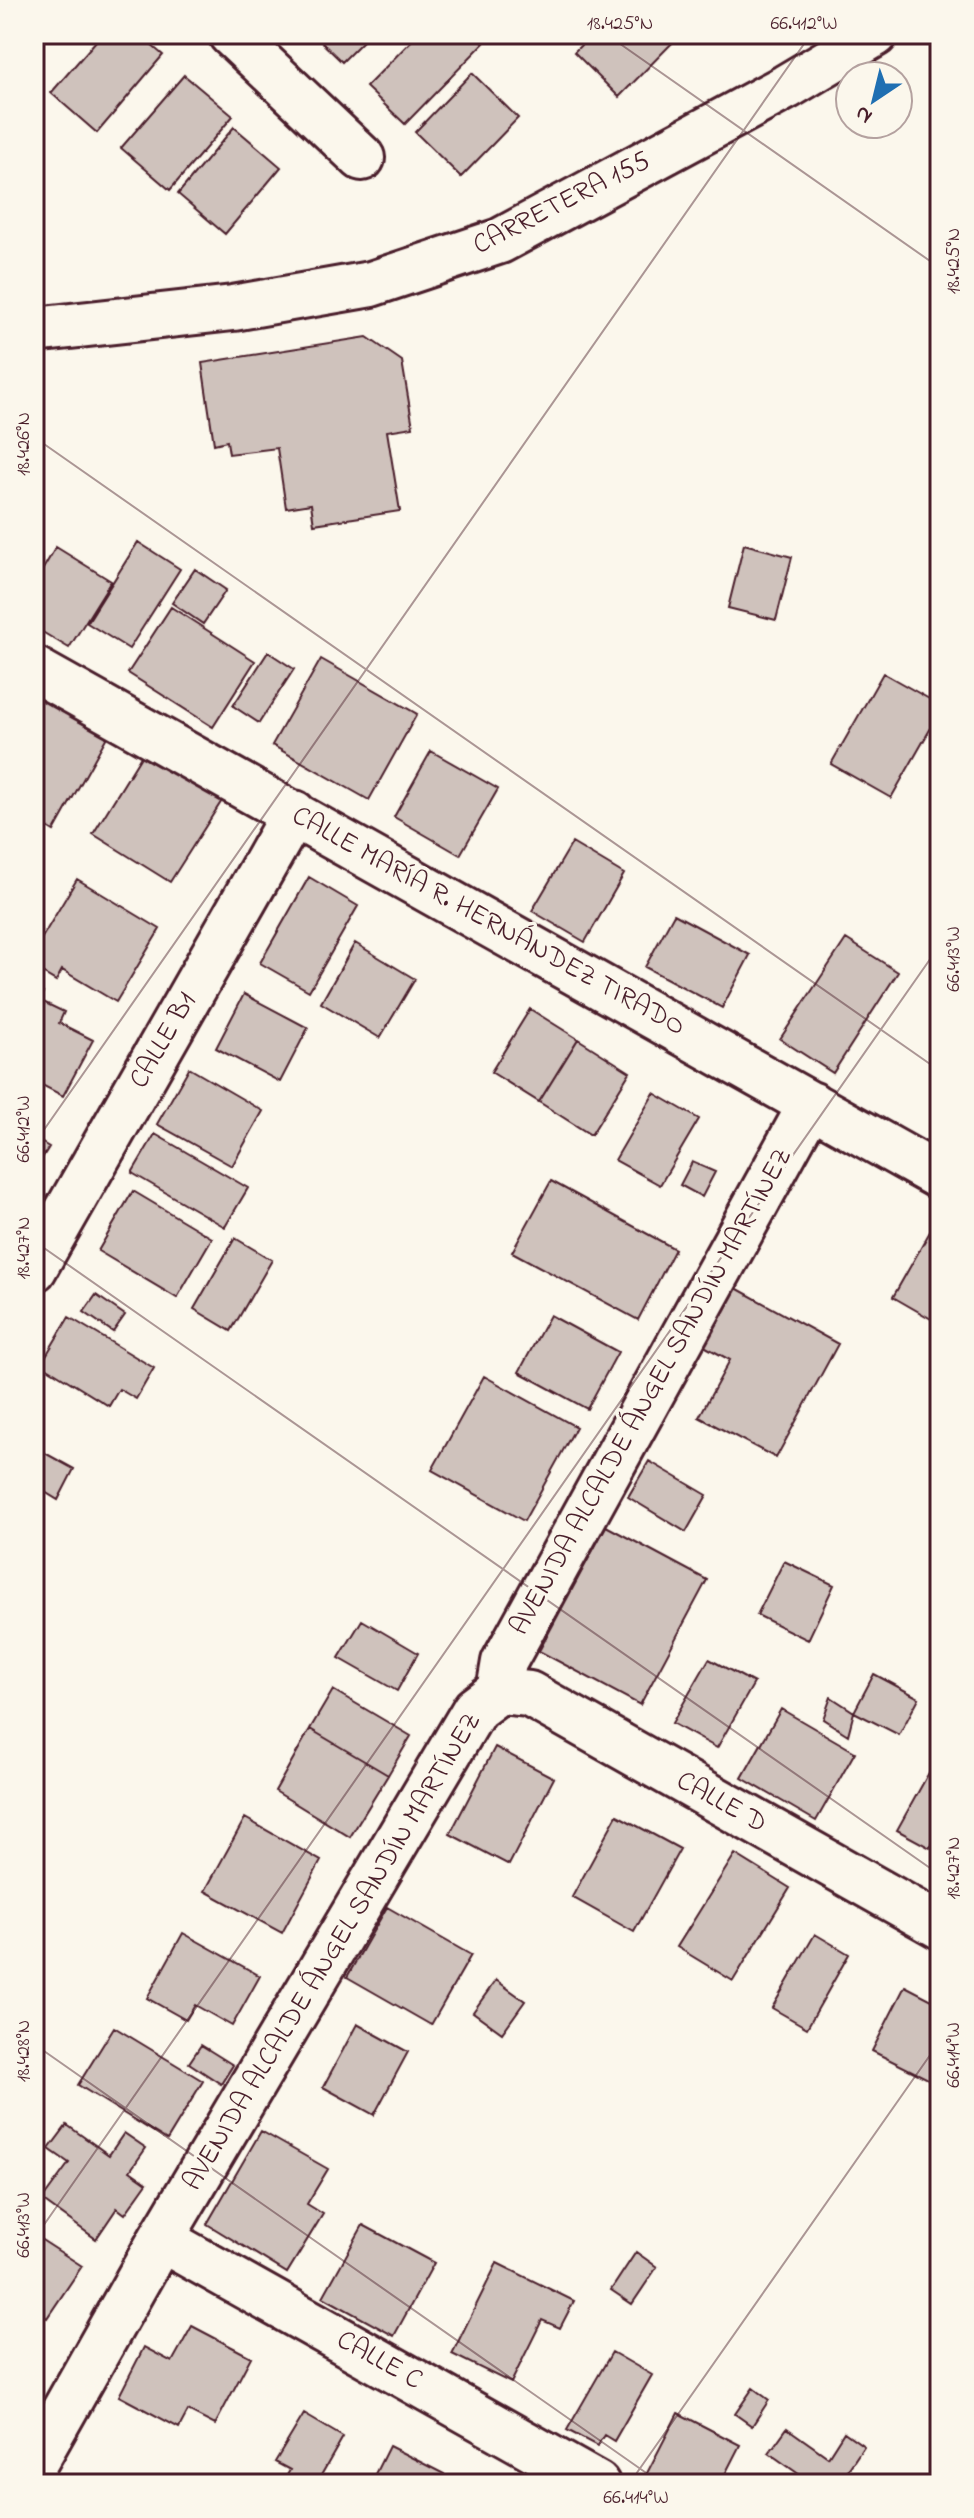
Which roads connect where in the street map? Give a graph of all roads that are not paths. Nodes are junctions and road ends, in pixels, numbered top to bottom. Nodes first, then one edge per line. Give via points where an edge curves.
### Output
1 (231, 34) edge
2 (875, 34) edge
3 (362, 158) dead end
4 (34, 330) edge
5 (34, 669) edge
6 (294, 813) junction
7 (811, 1104) junction
8 (940, 1177) edge
9 (34, 1269) edge
10 (499, 1691) junction
11 (940, 1926) edge
12 (161, 2239) junction
13 (34, 2464) edge
14 (597, 2484) edge

1 - 3 street
2 - 4 street, CARRETERA 155 via 500,241 371,284 233,308
5 - 6 street, CALLE MARÍA R. HERNÁNDEZ TIRADO
6 - 7 street, CALLE MARÍA R. HERNÁNDEZ TIRADO
6 - 9 street, CALLE B1
7 - 8 street, CALLE MARÍA R. HERNÁNDEZ TIRADO
7 - 10 street, AVENIDA ALCALDE ÁNGEL SANDÍN MARTÍNEZ via 504,1662
10 - 11 street, CALLE D via 529,1694
10 - 12 street, AVENIDA ALCALDE ÁNGEL SANDÍN MARTÍNEZ via 475,1709
12 - 13 street, AVENIDA ALCALDE ÁNGEL SANDÍN MARTÍNEZ
12 - 14 street, CALLE C

